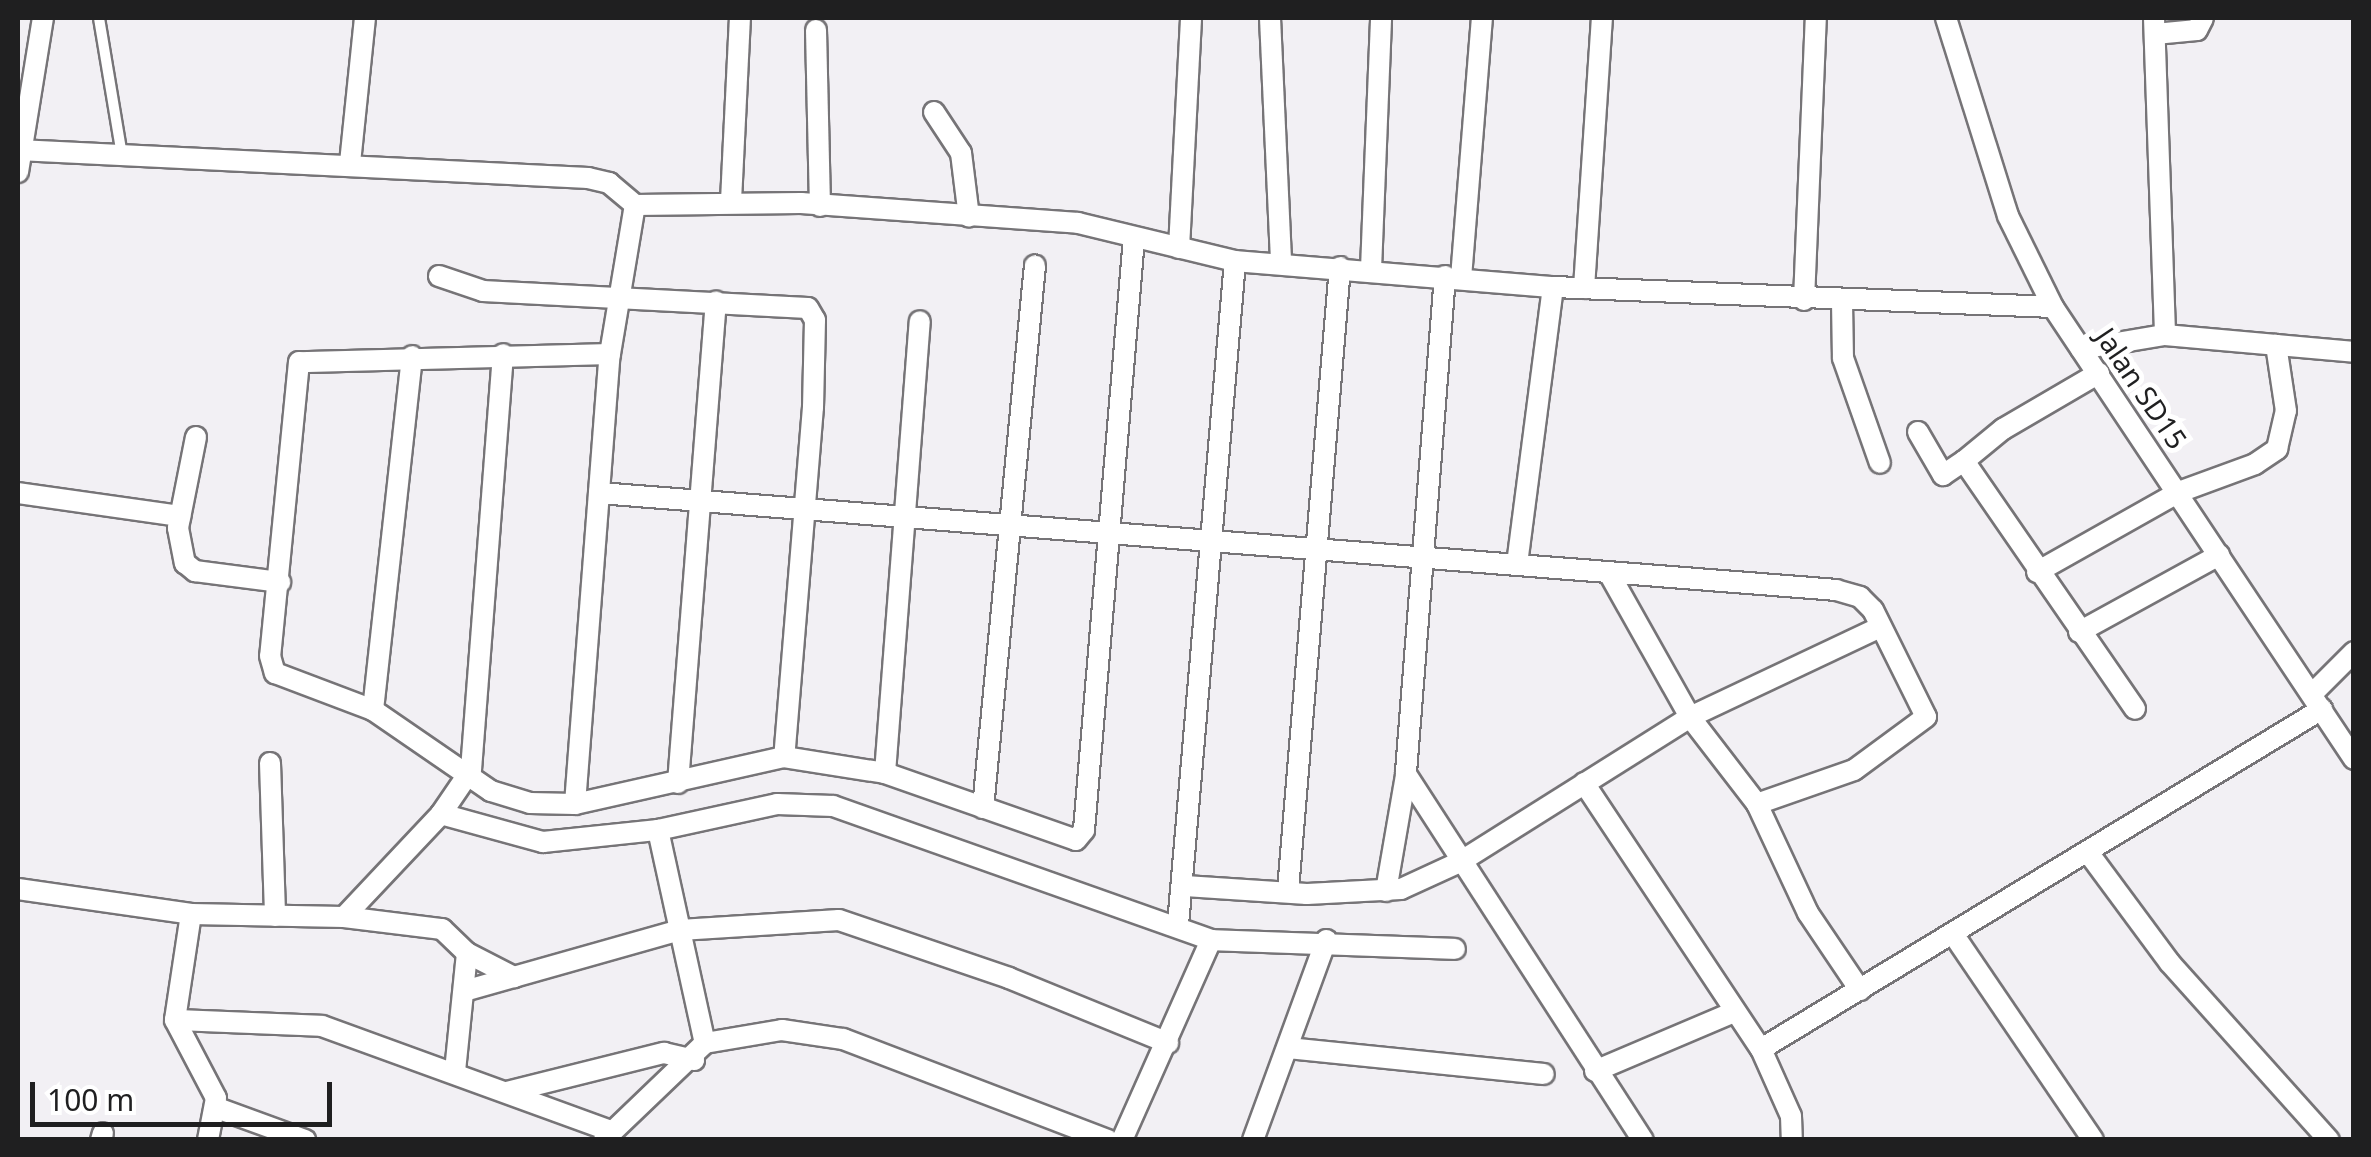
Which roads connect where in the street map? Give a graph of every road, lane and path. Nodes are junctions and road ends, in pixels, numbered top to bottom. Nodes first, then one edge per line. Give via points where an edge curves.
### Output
1 (43, 18) edge
2 (99, 18) edge
3 (364, 18) edge
4 (740, 18) edge
5 (1191, 18) edge
6 (1270, 18) edge
7 (1381, 18) edge
8 (1482, 18) edge
9 (1602, 18) edge
10 (1816, 18) edge
11 (1946, 18) edge
12 (2203, 18) edge
13 (2154, 26) edge
14 (816, 30) dead end
15 (934, 112) dead end
16 (19, 150) edge
17 (122, 154) junction
18 (350, 164) junction
19 (18, 172) edge
20 (731, 201) junction
21 (635, 205) junction
22 (820, 206) junction
23 (968, 217) junction
24 (1134, 238) junction
25 (1179, 248) junction
26 (1235, 260) junction
27 (1281, 264) junction
28 (1034, 265) dead end
29 (1340, 267) junction
30 (1371, 269) junction
31 (438, 276) dead end
32 (1453, 277) junction
33 (1553, 287) junction
34 (1584, 288) junction
35 (620, 297) junction
36 (1804, 300) junction
37 (716, 301) junction
38 (1842, 302) junction
39 (2054, 307) junction
40 (920, 321) dead end
41 (2165, 335) junction
42 (2276, 346) junction
43 (2082, 348) junction
44 (2354, 352) edge
45 (502, 354) junction
46 (610, 354) junction
47 (412, 356) junction
48 (2099, 373) junction
49 (1918, 432) dead end
50 (196, 437) dead end
51 (1964, 461) junction
52 (1880, 463) dead end
53 (2180, 492) junction
54 (18, 493) edge
55 (599, 493) junction
56 (702, 499) junction
57 (803, 509) junction
58 (180, 516) junction
59 (906, 517) junction
60 (1006, 526) junction
61 (1112, 533) junction
62 (1213, 543) junction
63 (1315, 551) junction
64 (2220, 555) junction
65 (1421, 560) junction
66 (1518, 564) junction
67 (2037, 572) junction
68 (1610, 575) junction
69 (280, 582) junction
70 (1880, 627) junction
71 (2079, 632) junction
72 (2354, 652) edge
73 (2317, 701) junction
74 (2135, 708) dead end
75 (373, 710) junction
76 (1690, 718) junction
77 (784, 756) junction
78 (2354, 759) edge
79 (270, 763) dead end
80 (885, 773) junction
81 (1406, 774) junction
82 (465, 782) junction
83 (1584, 782) junction
84 (678, 783) junction
85 (575, 804) junction
86 (1758, 804) junction
87 (983, 808) junction
88 (444, 811) junction
89 (658, 830) junction
90 (2090, 854) junction
91 (1460, 862) junction
92 (26, 890) edge
93 (1185, 890) junction
94 (1288, 890) junction
95 (1386, 892) junction
96 (191, 914) junction
97 (276, 916) junction
98 (344, 917) junction
99 (1179, 920) junction
100 (680, 930) junction
101 (1953, 934) junction
102 (1211, 940) junction
103 (1326, 940) junction
104 (1455, 950) dead end
105 (467, 953) junction
106 (514, 976) junction
107 (468, 990) junction
108 (1860, 990) junction
109 (1734, 1012) junction
110 (175, 1020) junction
111 (1168, 1043) junction
112 (1288, 1048) junction
113 (1761, 1049) junction
114 (699, 1052) junction
115 (1595, 1071) junction
116 (455, 1072) junction
117 (1544, 1074) dead end
118 (507, 1092) junction
119 (217, 1108) junction
120 (606, 1135) edge
121 (208, 1140) edge
122 (305, 1140) edge
123 (1108, 1140) edge
124 (1122, 1140) edge
125 (1252, 1140) edge
126 (1643, 1140) edge
127 (1792, 1140) edge
128 (2093, 1140) edge
129 (2329, 1140) edge

1 - 16 street
2 - 17 lane
3 - 18 street
4 - 20 street
5 - 25 street
6 - 27 street
7 - 30 street
8 - 32 street
9 - 34 street
10 - 36 street
11 - 39 street, Jalan SD15 via 2008,216
12 - 13 street via 2197,30
13 - 41 street
14 - 22 street
15 - 23 street via 960,153
16 - 17 street
16 - 19 street
17 - 18 street
18 - 21 street via 588,178 609,183
20 - 21 street
20 - 22 street
21 - 35 street
22 - 23 street
23 - 24 street via 1072,223
24 - 25 street
24 - 61 street
25 - 26 street
26 - 27 street
26 - 62 street
27 - 29 street
28 - 60 street
29 - 30 street
29 - 63 street
30 - 32 street
31 - 35 street via 484,291
32 - 33 street
32 - 65 street
33 - 34 street
33 - 66 street
34 - 36 street
35 - 37 street
35 - 46 street
36 - 38 street
37 - 56 street
37 - 57 street via 800,304 815,320
38 - 39 street
38 - 52 street via 1843,358
39 - 43 street, Jalan SD15
40 - 59 street
41 - 42 street
41 - 43 street
42 - 44 street
42 - 53 street via 2286,412 2277,449
43 - 48 street, Jalan SD15
45 - 46 street
45 - 47 street
45 - 82 street
46 - 55 street
47 - 69 street via 300,362
47 - 75 street
48 - 51 street via 2003,429
48 - 53 street, Jalan SD15
49 - 51 street via 1943,476
50 - 58 street
51 - 67 street
53 - 64 street, Jalan SD15
53 - 67 street
54 - 58 street
55 - 56 street
55 - 85 street
56 - 57 street
56 - 84 street
57 - 59 street
57 - 77 street
58 - 69 street via 180,553 195,572
59 - 60 street
59 - 80 street
60 - 61 street
60 - 87 street
61 - 62 street
61 - 87 street via 1083,834 1072,840
62 - 63 street
62 - 93 street
63 - 65 street
63 - 94 street
64 - 71 street
64 - 73 street, Jalan SD15
65 - 66 street
65 - 81 street
66 - 68 street
67 - 71 street
68 - 70 street via 1836,590 1860,597
68 - 76 street
69 - 75 street via 270,656 275,672
70 - 76 street
70 - 86 street via 1926,710 1922,724 1854,770
71 - 74 street
72 - 73 street
73 - 78 street, Jalan SD15
73 - 90 street
75 - 82 street
76 - 83 street
76 - 86 street
77 - 80 street
77 - 84 street
79 - 97 street
80 - 87 street
81 - 91 street
81 - 95 street
82 - 85 street via 530,804
82 - 88 street
83 - 91 street
83 - 109 street
84 - 85 street
86 - 108 street via 1808,913
88 - 89 street via 542,842
88 - 98 street
89 - 99 street via 778,804 833,806
89 - 100 street
90 - 101 street
90 - 129 street via 2170,963
91 - 95 street
91 - 115 street
92 - 96 street
93 - 94 street
93 - 99 street
94 - 95 street
96 - 97 street
96 - 110 street
97 - 98 street
98 - 105 street via 442,929
99 - 102 street
100 - 106 street
100 - 111 street via 852,923
100 - 114 street
101 - 108 street
101 - 128 street
102 - 103 street
102 - 111 street
103 - 104 street
103 - 112 street
105 - 106 street
105 - 107 street
106 - 107 street
107 - 116 street
108 - 113 street
109 - 113 street
109 - 115 street
110 - 116 street via 316,1024
110 - 119 street
111 - 124 street
112 - 117 street
112 - 125 street
113 - 127 street via 1791,1116
114 - 118 street via 664,1053
114 - 120 street
114 - 123 street via 782,1030 843,1039
115 - 126 street
116 - 118 street
118 - 120 street
119 - 121 street
119 - 122 street

